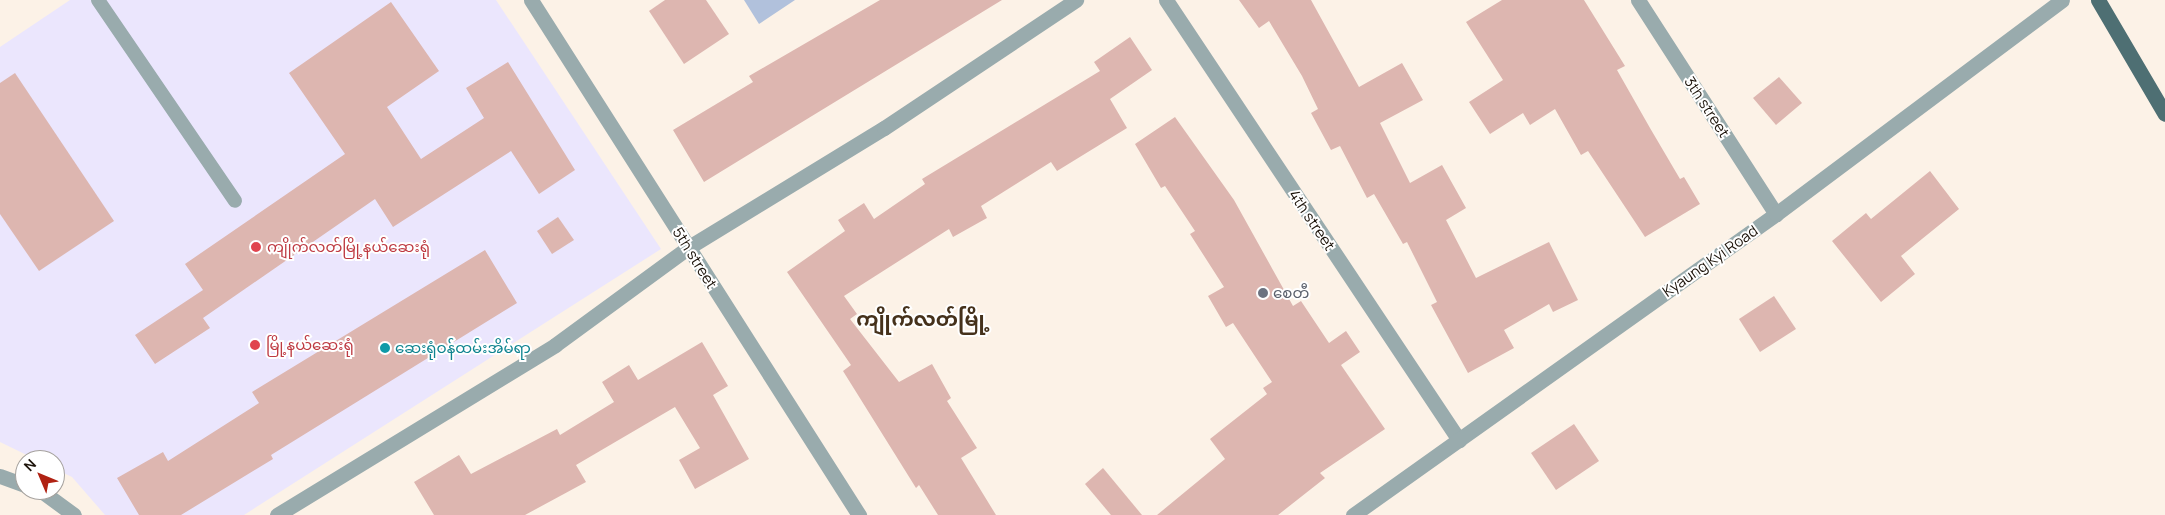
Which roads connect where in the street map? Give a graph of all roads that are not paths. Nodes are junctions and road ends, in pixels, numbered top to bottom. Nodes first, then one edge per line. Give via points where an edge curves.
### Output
1 (98, 0) edge
2 (531, 0) edge
3 (1076, 0) edge
4 (1166, 0) edge
5 (1638, 0) edge
6 (2062, 0) edge
7 (2098, 0) edge
8 (2165, 114) edge
9 (236, 201) dead end
10 (1776, 214) junction
11 (689, 247) junction
12 (1459, 440) junction
13 (0, 476) edge
14 (15, 481) edge
15 (54, 500) edge
16 (74, 515) edge
17 (277, 515) edge
18 (859, 515) edge
19 (1353, 515) edge

1 - 9 lane
2 - 11 street, 5th street
3 - 11 street via 884,128
4 - 12 street, 4th street
5 - 10 street, 3th street
6 - 10 street, Kyaung Kyi Road
7 - 8 main road
10 - 12 street, Kyaung Kyi Road
11 - 17 street via 555,345
11 - 18 street, 5th street
12 - 19 street, Kyaung Kyi Road
13 - 14 street
15 - 16 street

